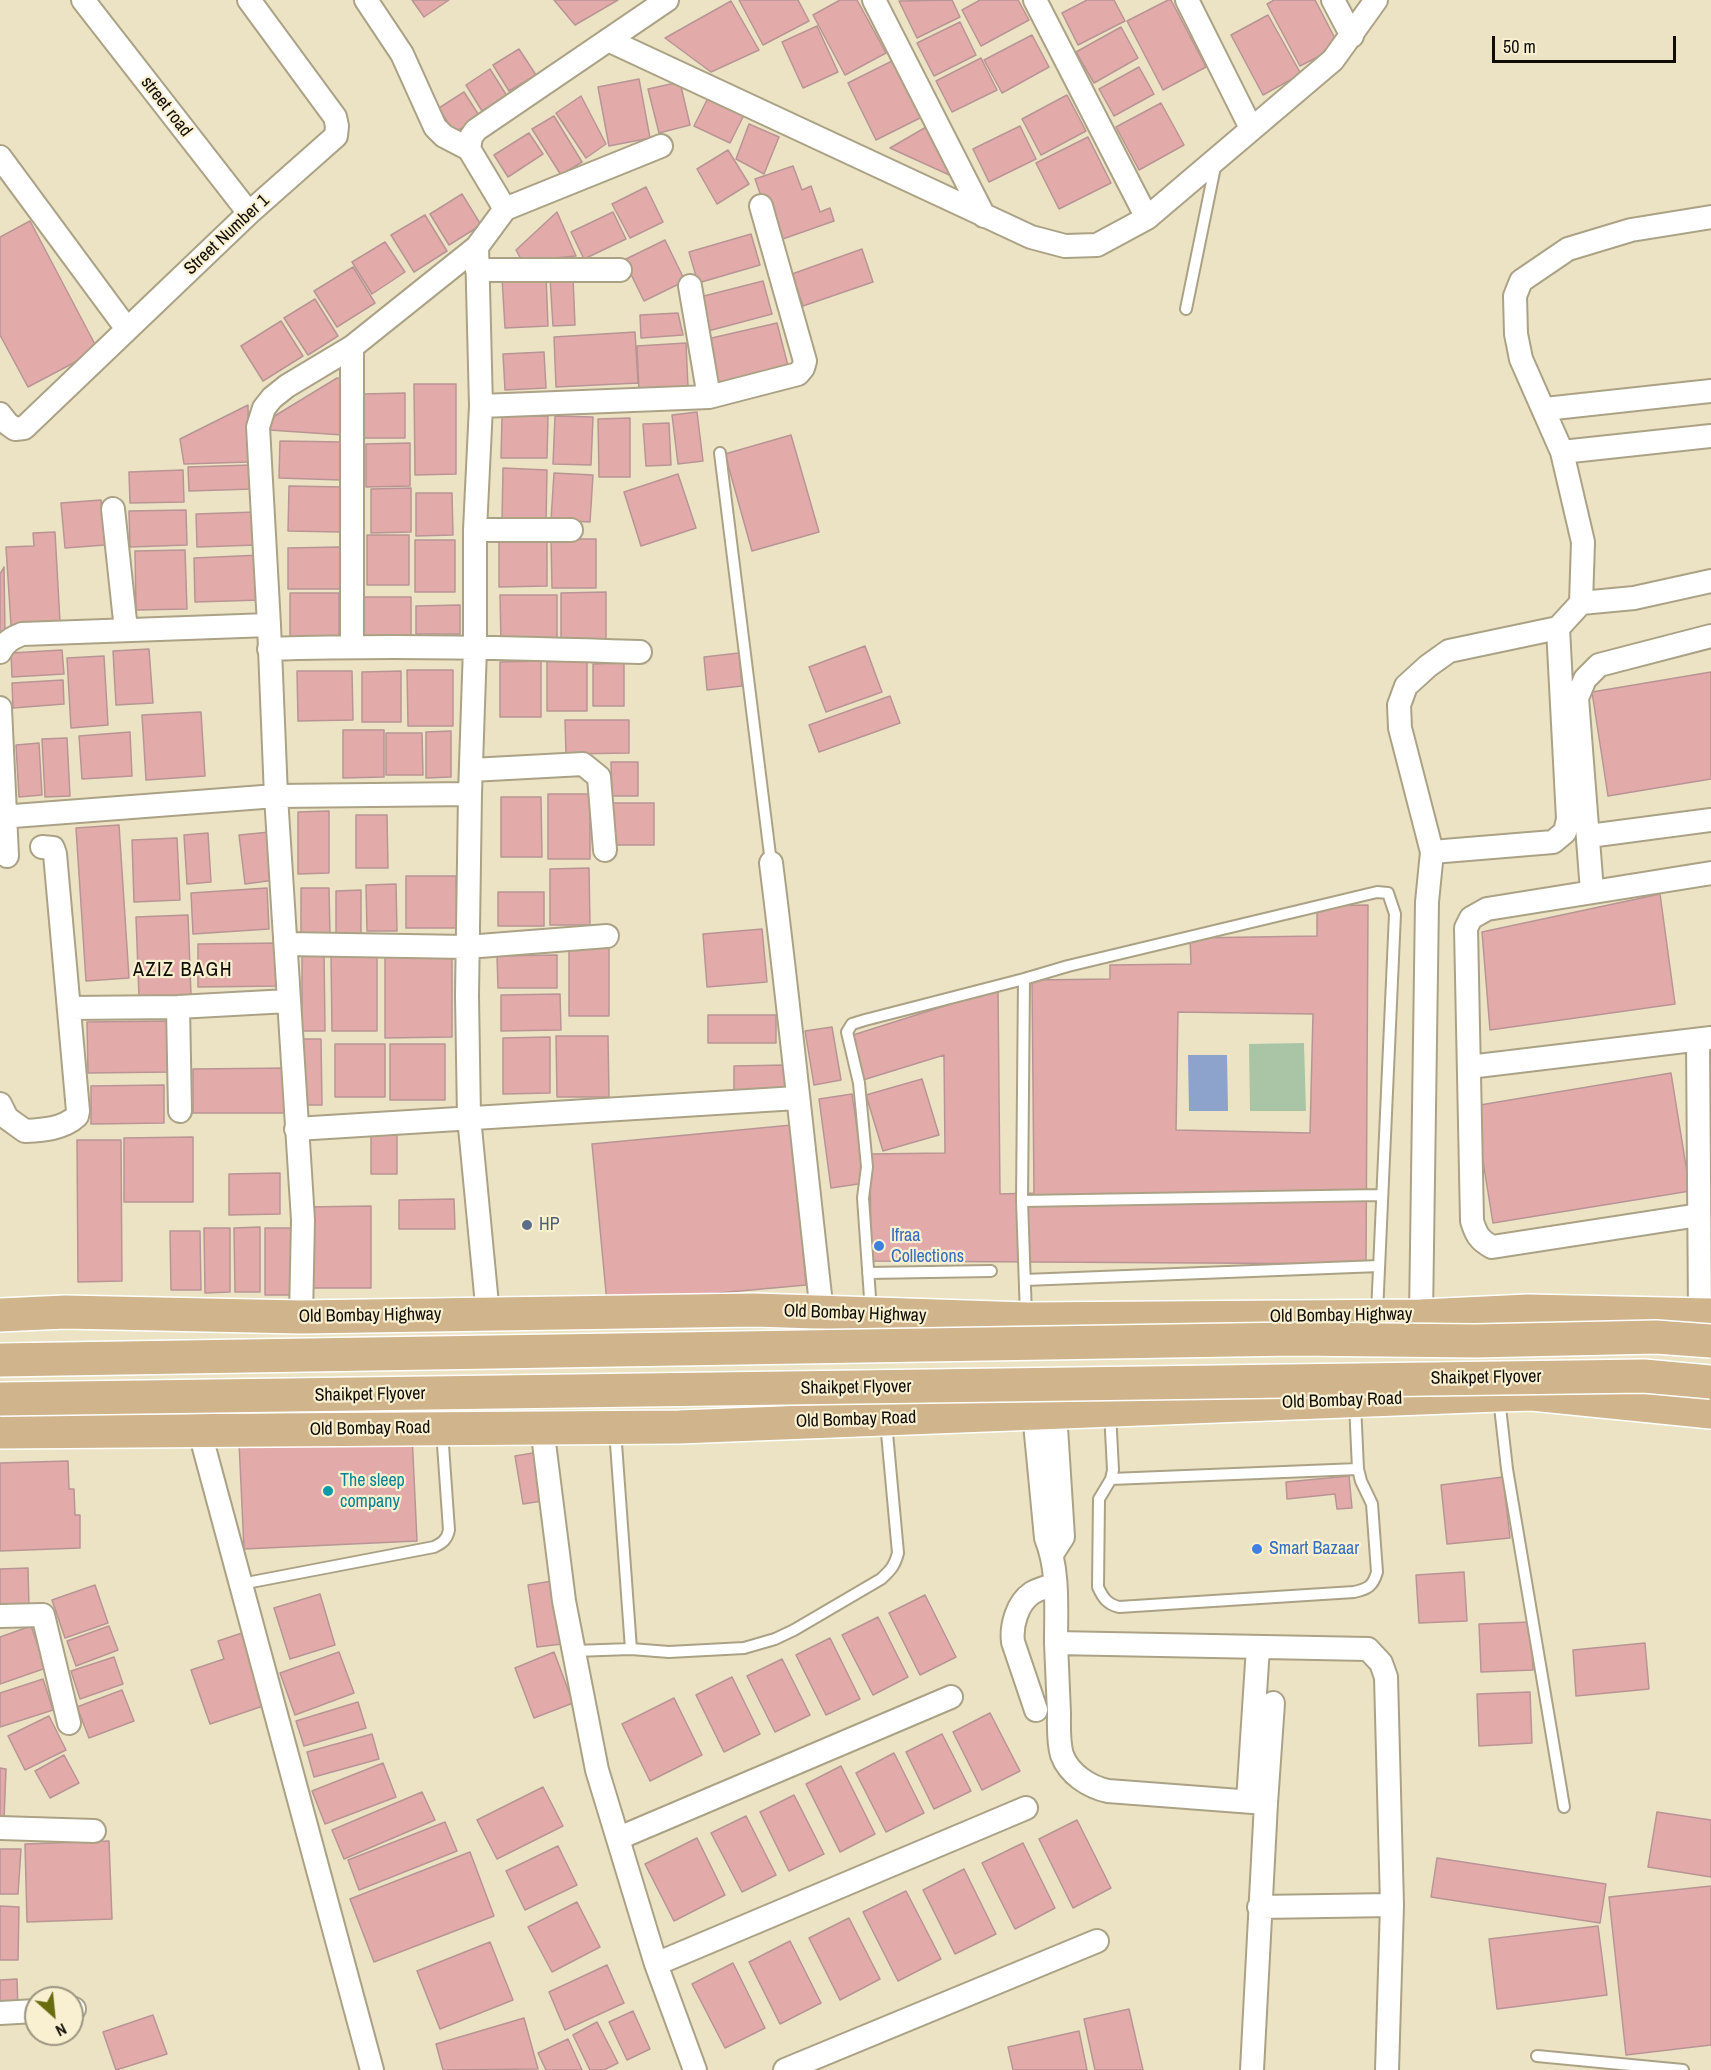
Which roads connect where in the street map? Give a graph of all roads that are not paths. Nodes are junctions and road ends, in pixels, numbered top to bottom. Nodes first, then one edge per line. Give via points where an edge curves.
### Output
1 (83, 0) edge
2 (249, 0) edge
3 (366, 0) edge
4 (668, 0) edge
5 (874, 0) edge
6 (1035, 0) edge
7 (1187, 0) edge
8 (1333, 0) edge
9 (1376, 0) edge
10 (1352, 36) junction
11 (609, 40) junction
12 (1251, 128) junction
13 (661, 146) dead end
14 (469, 149) junction
15 (0, 157) edge
16 (1216, 159) junction
17 (761, 206) dead end
18 (505, 209) junction
19 (249, 213) junction
20 (984, 216) junction
21 (1711, 217) edge
22 (1148, 218) junction
23 (477, 247) junction
24 (477, 270) junction
25 (620, 270) dead end
26 (690, 286) dead end
27 (1186, 309) dead end
28 (127, 329) junction
29 (352, 347) junction
30 (1711, 391) edge
31 (709, 397) junction
32 (481, 406) junction
33 (1545, 409) junction
34 (0, 414) edge
35 (1711, 436) edge
36 (1562, 452) junction
37 (720, 453) dead end
38 (113, 509) dead end
39 (475, 530) junction
40 (572, 530) dead end
41 (1711, 581) edge
42 (1581, 603) junction
43 (269, 625) junction
44 (1557, 628) junction
45 (126, 630) junction
46 (1711, 636) edge
47 (352, 646) junction
48 (475, 647) junction
49 (269, 649) junction
50 (0, 652) edge
51 (640, 652) dead end
52 (0, 708) edge
53 (471, 770) junction
54 (470, 794) junction
55 (276, 796) junction
56 (39, 814) junction
57 (3, 817) edge
58 (1711, 820) edge
59 (1589, 836) junction
60 (605, 850) dead end
61 (1432, 852) junction
62 (7, 856) dead end
63 (771, 863) joint
64 (1711, 873) edge
65 (1592, 891) junction
66 (607, 936) dead end
67 (285, 944) junction
68 (467, 947) junction
69 (1024, 979) junction
70 (288, 1001) junction
71 (178, 1007) junction
72 (69, 1008) junction
73 (1705, 1039) edge
74 (1469, 1067) junction
75 (797, 1098) junction
76 (0, 1104) edge
77 (180, 1111) dead end
78 (469, 1117) junction
79 (296, 1129) junction
80 (1381, 1195) junction
81 (1022, 1201) junction
82 (1699, 1215) junction
83 (1379, 1266) junction
84 (991, 1271) dead end
85 (868, 1273) junction
86 (1025, 1280) junction
87 (1528, 1311) junction
88 (822, 1313) junction
89 (0, 1315) edge
90 (488, 1315) junction
91 (871, 1315) junction
92 (1376, 1316) junction
93 (1421, 1316) junction
94 (301, 1317) junction
95 (1026, 1319) junction
96 (1707, 1324) edge
97 (0, 1360) edge
98 (1711, 1382) edge
99 (1498, 1395) junction
100 (1532, 1395) junction
101 (0, 1399) edge
102 (1355, 1400) junction
103 (1110, 1410) junction
104 (1711, 1412) edge
105 (1044, 1413) junction
106 (886, 1419) junction
107 (542, 1426) junction
108 (615, 1427) junction
109 (441, 1428) junction
110 (199, 1429) junction
111 (0, 1432) edge
112 (1358, 1469) junction
113 (1111, 1479) junction
114 (240, 1584) junction
115 (1055, 1584) junction
116 (0, 1616) edge
117 (1056, 1643) junction
118 (1258, 1647) junction
119 (631, 1649) junction
120 (574, 1651) junction
121 (951, 1696) dead end
122 (1273, 1703) dead end
123 (1036, 1710) dead end
124 (69, 1723) dead end
125 (1257, 1802) junction
126 (1564, 1807) dead end
127 (1026, 1808) dead end
128 (0, 1828) edge
129 (94, 1830) dead end
130 (619, 1838) junction
131 (1392, 1905) junction
132 (1259, 1907) junction
133 (1097, 1941) dead end
134 (656, 1964) junction
135 (24, 2012) edge
136 (0, 2013) edge
137 (1537, 2056) dead end
138 (687, 2068) edge
139 (372, 2070) edge
140 (786, 2070) edge
141 (1252, 2070) edge
142 (1387, 2070) edge
143 (1683, 2070) edge

1 - 19 street, street road
2 - 19 street, Street Number 1 via 337,126 336,135
3 - 14 street via 402,54 435,127
4 - 11 street
5 - 20 street
6 - 22 street
7 - 12 street
8 - 10 street
9 - 10 street
10 - 12 street via 1333,60
11 - 14 street via 476,130
11 - 20 street
12 - 16 street
13 - 18 street
14 - 18 street
15 - 28 street
16 - 22 street
16 - 27 lane
17 - 31 street via 805,361 798,374
18 - 23 street
19 - 28 street, Street Number 1
20 - 22 street via 1031,237 1065,246 1097,245
21 - 33 street via 1631,230 1568,249 1521,281 1515,296 1516,334 1521,360
23 - 24 street
23 - 29 street
24 - 25 street
24 - 32 street
26 - 31 street
28 - 34 street, Street Number 1 via 24,428 15,429
29 - 43 street via 272,398 258,427
29 - 47 street
30 - 33 street
31 - 32 street
32 - 39 street
33 - 36 street
35 - 36 street
36 - 42 street via 1583,542
37 - 63 lane
38 - 45 street
39 - 40 street
39 - 48 street
41 - 42 street via 1634,598
42 - 44 street
43 - 45 street
43 - 49 street
44 - 61 street via 1449,651 1406,686 1399,705 1400,728
44 - 61 street via 1568,819 1565,832 1553,842
45 - 50 street via 22,634
46 - 59 street via 1599,665 1585,679 1577,698
47 - 48 street
47 - 49 street
48 - 51 street
48 - 53 street
49 - 55 street
52 - 57 street
53 - 54 street
53 - 60 street via 582,764 599,777
54 - 55 street
54 - 68 street
55 - 56 street
55 - 67 street
56 - 57 street
56 - 72 street via 42,851 53,848 55,854
57 - 62 street
58 - 59 street
59 - 65 street
61 - 93 street via 1427,902
63 - 75 street
64 - 65 street
65 - 74 street via 1487,909 1471,918 1466,928
66 - 68 street
67 - 68 street
67 - 70 street
68 - 78 street
69 - 80 lane via 1377,892 1388,893 1395,914
69 - 81 lane
69 - 85 lane via 865,1020 852,1024 847,1032 859,1083 867,1167 863,1198
70 - 71 street
70 - 79 street
71 - 72 street
71 - 77 street
72 - 76 street via 77,1116 49,1130 25,1131 7,1118
73 - 74 street
73 - 82 street
74 - 82 street via 1472,1221 1482,1242 1492,1247
75 - 78 street
75 - 88 street
78 - 79 street
78 - 90 street
79 - 94 street via 303,1221
80 - 81 lane
80 - 83 lane
81 - 86 lane
82 - 96 street
83 - 86 lane
83 - 92 lane
84 - 85 lane
85 - 91 lane
86 - 95 lane
87 - 93 main road, Old Bombay Highway
87 - 96 main road, Old Bombay Highway
87 - 100 main road
88 - 90 main road, Old Bombay Highway via 755,1310
88 - 91 main road, Old Bombay Highway
89 - 94 main road, Old Bombay Highway via 65,1312
90 - 94 main road, Old Bombay Highway
91 - 95 main road, Old Bombay Highway
92 - 93 main road, Old Bombay Highway
92 - 95 main road, Old Bombay Highway
96 - 97 main road, Shaikpet Flyover, bridge via 1656,1337 1475,1341 1294,1339
98 - 101 main road, Shaikpet Flyover, bridge via 1644,1376
99 - 100 main road, Old Bombay Road
99 - 102 main road, Old Bombay Road
99 - 126 lane
100 - 104 main road, Old Bombay Road
102 - 103 main road, Old Bombay Road
102 - 112 lane
103 - 105 main road, Old Bombay Road
103 - 113 lane
105 - 106 main road, Old Bombay Road
105 - 115 street via 1063,1537 1052,1554
106 - 108 main road, Old Bombay Road
106 - 119 lane via 898,1553 891,1570 775,1639 744,1648 669,1652
107 - 108 main road, Old Bombay Road
107 - 109 main road, Old Bombay Road
107 - 120 street
108 - 119 lane
109 - 110 main road, Old Bombay Road
109 - 114 lane via 449,1530 443,1542 434,1547
110 - 111 main road, Old Bombay Road
110 - 114 street
112 - 113 lane
112 - 113 lane via 1372,1504 1377,1572 1366,1590 1119,1608 1102,1598 1098,1587 1099,1499
114 - 139 street
115 - 117 street
115 - 123 street via 1031,1593 1018,1611 1012,1631 1012,1642
116 - 124 street via 43,1615
117 - 118 street
117 - 125 street via 1063,1756 1083,1781 1108,1791
118 - 125 street
118 - 131 street via 1368,1649 1381,1663 1386,1677
119 - 120 lane
120 - 130 street via 597,1770
121 - 130 street
122 - 125 street
125 - 132 street
127 - 134 street
128 - 129 street
130 - 134 street
131 - 132 street
131 - 142 street
132 - 141 street
133 - 140 street
134 - 138 street
135 - 136 street
137 - 143 lane

